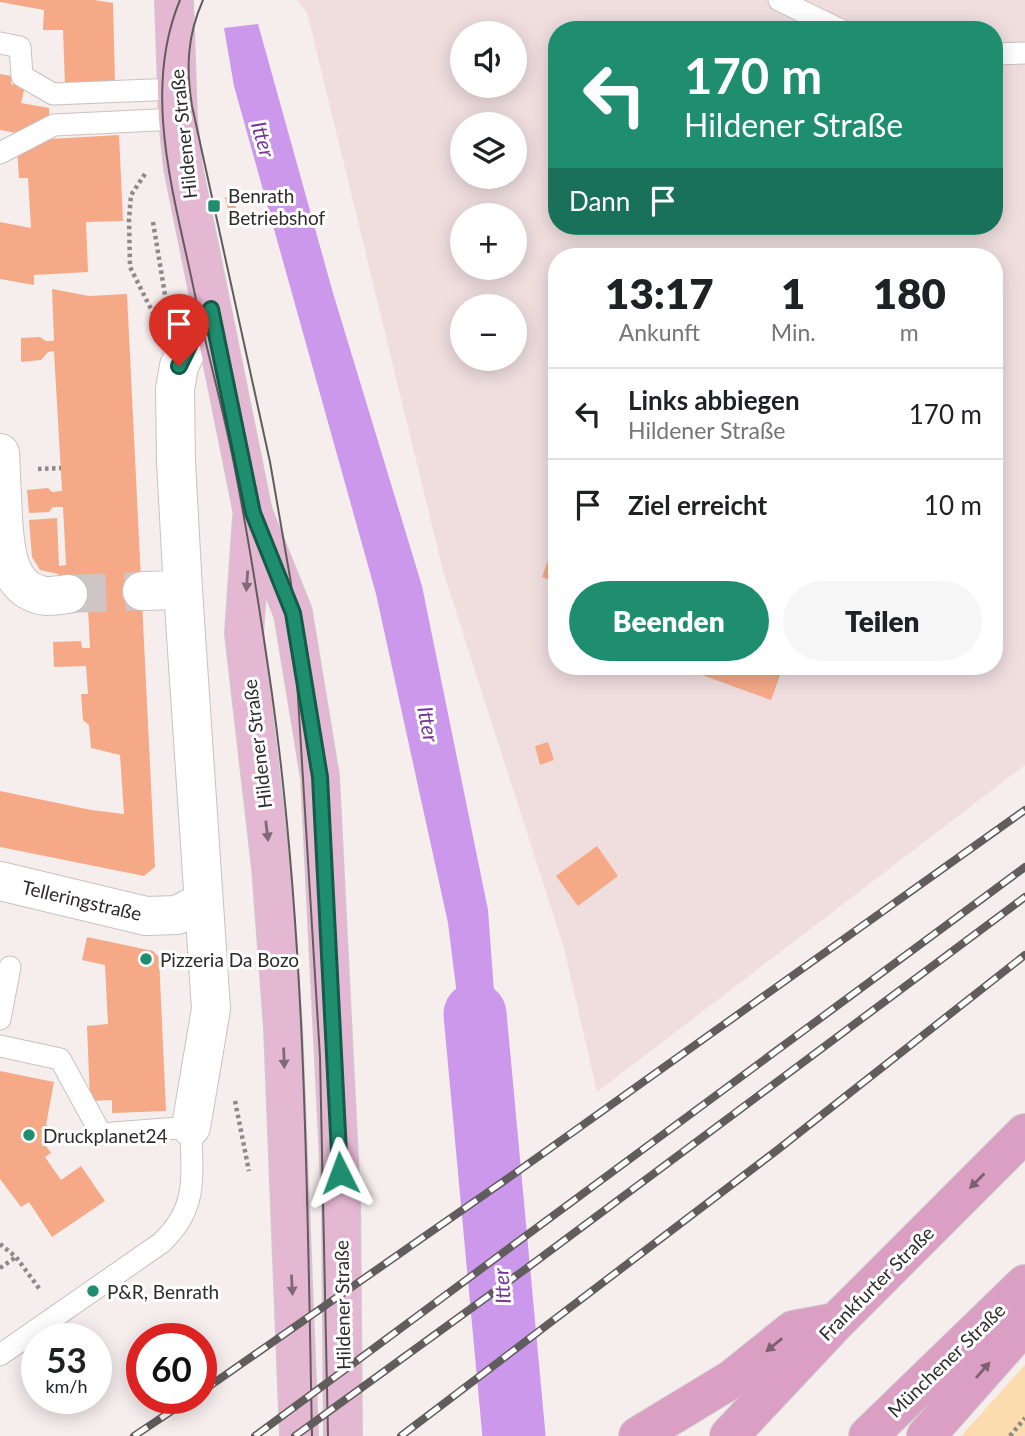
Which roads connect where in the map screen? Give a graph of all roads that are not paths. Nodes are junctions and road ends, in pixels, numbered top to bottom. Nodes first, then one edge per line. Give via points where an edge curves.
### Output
1 (174, 0) edge
2 (779, 0) edge
3 (822, 21) edge
4 (0, 43) edge
5 (1025, 53) edge
6 (1003, 54) edge
7 (177, 104) junction
8 (0, 153) edge
9 (211, 309) junction
10 (0, 453) edge
11 (253, 513) junction
12 (33, 590) edge
13 (183, 590) junction
14 (142, 591) tunnel mouth
15 (0, 881) edge
16 (203, 902) junction
17 (10, 967) dead end
18 (0, 1019) edge
19 (0, 1046) edge
20 (191, 1127) junction
21 (1025, 1133) edge
22 (1025, 1284) edge
23 (836, 1322) junction
24 (1025, 1324) edge
25 (0, 1355) edge
26 (299, 1436) edge
27 (343, 1436) edge
28 (638, 1436) edge
29 (729, 1436) edge
30 (868, 1436) edge
31 (926, 1436) edge

1 - 7 main road, Hildener Straße
2 - 3 lane
4 - 7 lane via 20,47 22,76 53,93
5 - 6 lane
7 - 8 lane via 54,125
7 - 9 main road, Hildener Straße via 183,167
9 - 11 main road, Hildener Straße
9 - 13 street via 179,366 174,421
10 - 12 street via 5,553 19,581
11 -> 26 main road, Hildener Straße via 244,633 271,867 282,1014
11 - 27 main road, Hildener Straße via 293,613 320,777 341,1200
13 - 14 street
13 - 16 street
15 - 16 street, Telleringstraße via 146,916 177,915
16 - 20 street via 211,1009
17 - 18 lane
19 - 20 lane via 60,1059 101,1134
20 - 25 lane via 191,1190 174,1231
21 -> 23 highway, Frankfurter Straße
22 - 30 highway, Münchener Straße
23 -> 28 highway via 793,1330 732,1379
23 - 29 highway, Frankfurter Straße
31 -> 24 highway

